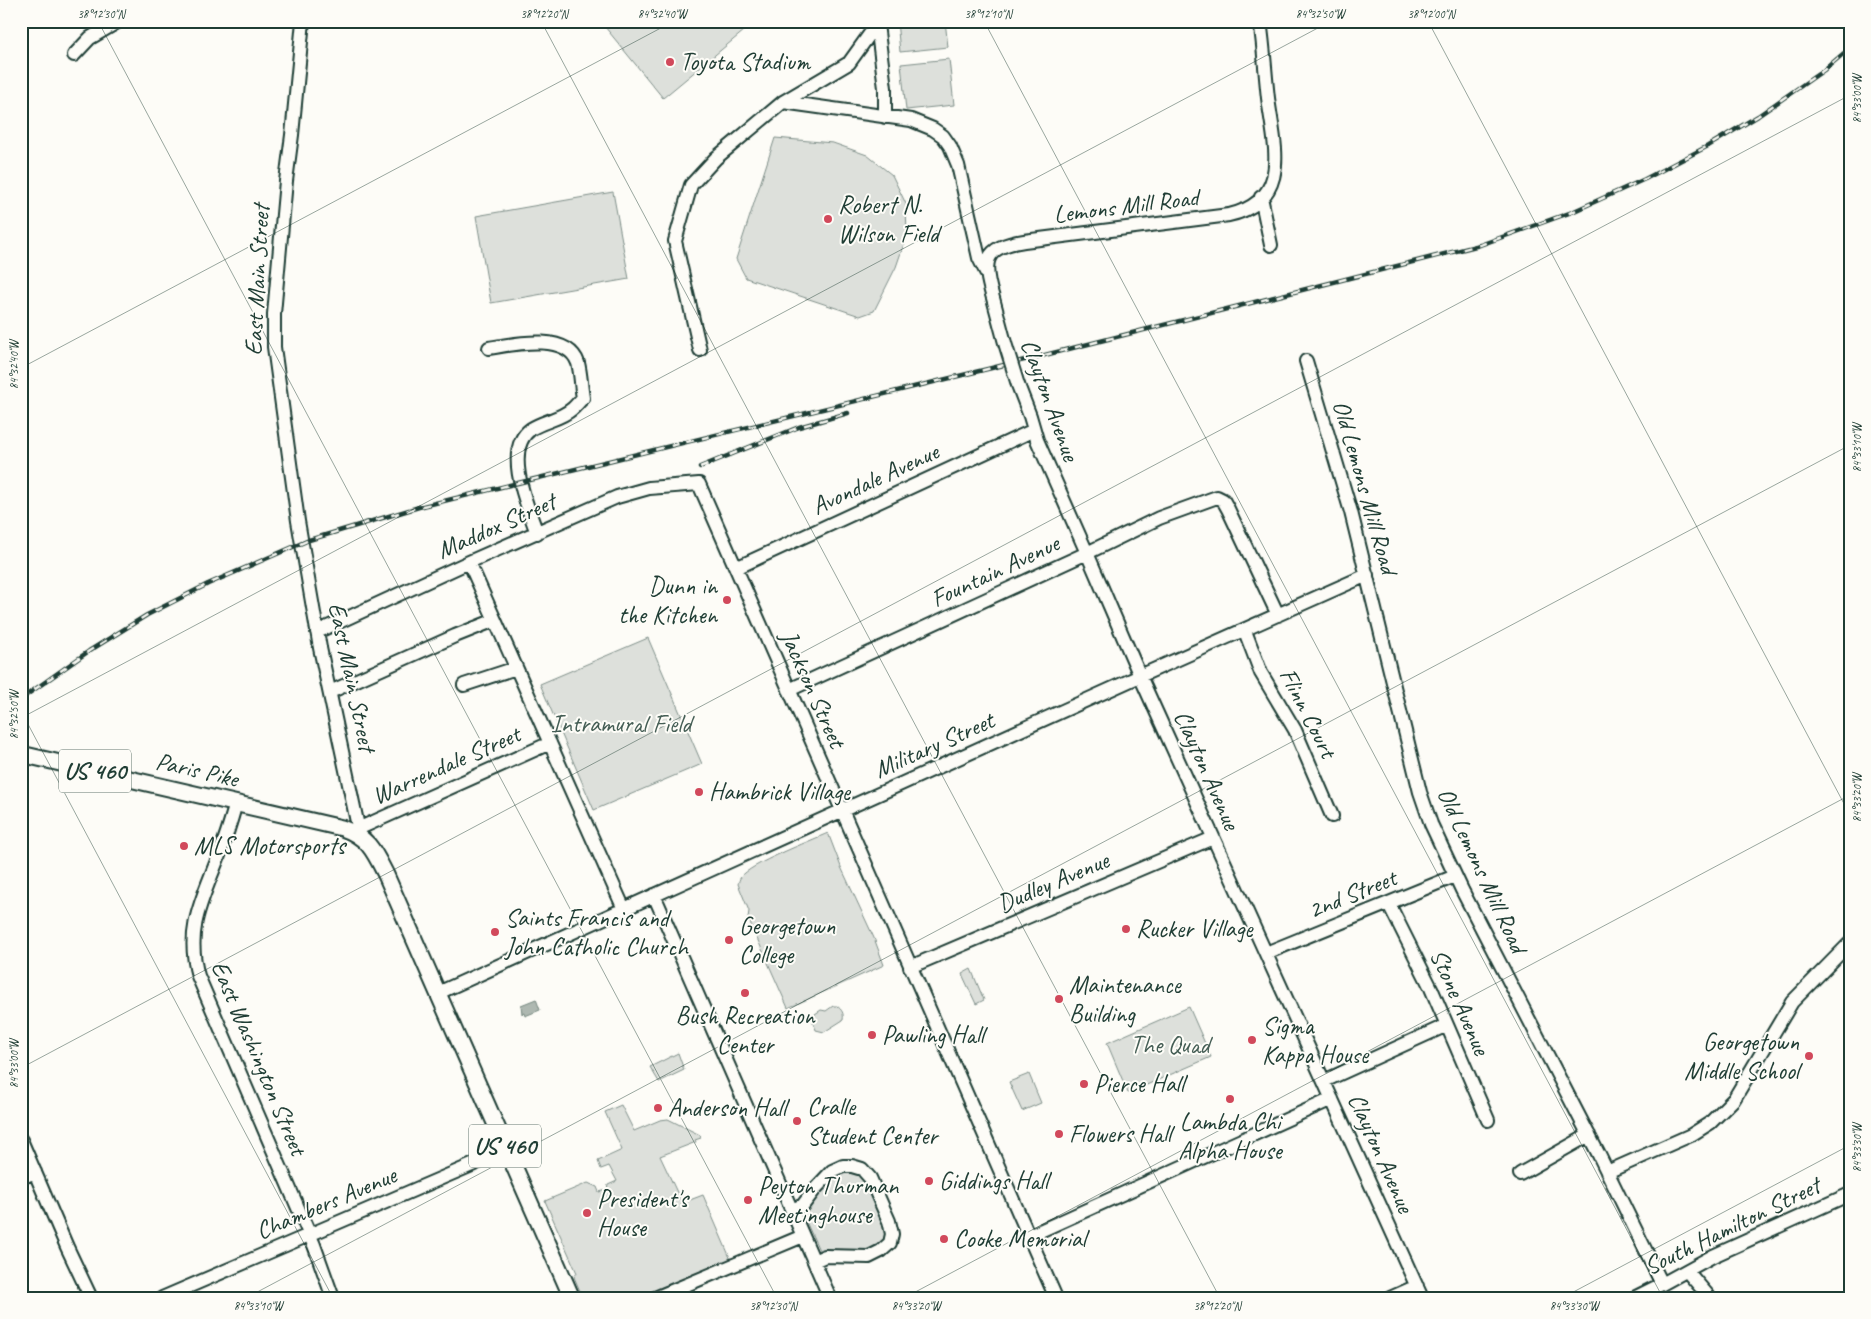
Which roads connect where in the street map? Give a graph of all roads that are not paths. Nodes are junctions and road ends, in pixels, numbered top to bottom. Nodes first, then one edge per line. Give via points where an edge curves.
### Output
1 (119, 21) edge
2 (303, 21) edge
3 (1260, 21) edge
4 (877, 22) edge
5 (74, 55) dead end
6 (783, 102) junction
7 (885, 117) junction
8 (1261, 197) junction
9 (1271, 245) dead end
10 (986, 275) junction
11 (489, 348) dead end
12 (700, 350) dead end
13 (1306, 360) dead end
14 (1034, 430) junction
15 (699, 484) joint
16 (537, 533) junction
17 (1088, 553) junction
18 (469, 562) junction
19 (736, 568) junction
20 (1367, 575) junction
21 (1278, 616) junction
22 (495, 620) junction
23 (1244, 630) junction
24 (317, 632) junction
25 (516, 668) junction
26 (1140, 676) junction
27 (464, 685) dead end
28 (789, 690) junction
29 (330, 692) junction
30 (550, 743) junction
31 (21, 754) edge
32 (236, 803) junction
33 (842, 811) junction
34 (1332, 816) dead end
35 (360, 832) junction
36 (1213, 838) junction
37 (1455, 876) junction
38 (654, 895) junction
39 (1389, 904) junction
40 (624, 909) junction
41 (1850, 943) edge
42 (1266, 953) junction
43 (910, 967) junction
44 (438, 993) junction
45 (1447, 1025) junction
46 (1324, 1081) junction
47 (1332, 1099) junction
48 (1488, 1120) dead end
49 (1589, 1135) junction
50 (21, 1140) edge
51 (507, 1150) junction
52 (35, 1172) junction
53 (1607, 1172) junction
54 (1520, 1174) dead end
55 (21, 1178) edge
56 (1850, 1194) edge
57 (792, 1210) junction
58 (310, 1234) junction
59 (803, 1236) junction
60 (1029, 1236) junction
61 (814, 1261) junction
62 (1687, 1271) junction
63 (1662, 1284) junction
64 (1417, 1286) junction
65 (91, 1298) edge
66 (162, 1298) edge
67 (333, 1298) edge
68 (572, 1298) edge
69 (655, 1298) edge
70 (830, 1298) edge
71 (1056, 1298) edge
72 (1390, 1298) edge
73 (1422, 1298) edge
74 (1634, 1298) edge
75 (1710, 1298) edge

1 - 5 street via 90,38
2 - 24 street, East Main Street via 273,332 298,522
3 - 8 street, Lemons Mill Road via 1277,152 1274,177
4 - 6 street via 849,63
4 - 7 street
6 - 7 street, Clayton Avenue
6 - 12 street via 716,158 691,185 675,241
7 - 10 street, Clayton Avenue via 911,120 933,129 950,146
8 - 9 street
8 - 10 street, Lemons Mill Road via 1248,208 1229,215 1006,244 987,261
10 - 14 street, Clayton Avenue, bridge
11 - 16 street via 549,342 568,350 578,362 583,398 572,410 523,435 518,452 519,482
13 - 20 street, Old Lemons Mill Road via 1352,512
14 - 17 street, Clayton Avenue
14 - 19 street, Avondale Avenue
15 - 16 street, Maddox Street via 649,488 617,497
15 - 19 street, Jackson Street
16 - 18 street, Maddox Street
17 - 21 street, Fountain Avenue via 1159,518 1212,498 1221,498
17 - 26 street, Clayton Avenue
17 - 28 street, Fountain Avenue
18 - 22 street
18 - 24 street, Maddox Street
19 - 28 street, Jackson Street
20 - 21 street, Military Street
20 - 37 street, Old Lemons Mill Road via 1420,792
21 - 23 street, Military Street
22 - 25 street
22 - 29 street
23 - 26 street, Military Street
23 - 34 street, Flinn Court via 1262,673 1295,730
24 - 29 street, East Main Street
25 - 27 street
25 - 30 street
26 - 33 street, Military Street
26 - 36 street, Clayton Avenue
28 - 33 street, Jackson Street
29 - 35 street, East Main Street
30 - 35 street, Warrendale Street
30 - 40 street
31 - 32 main road, Paris Pike / US 460
32 - 35 main road, Paris Pike / US 460
32 - 58 street, East Washington Street via 226,839 196,916 192,948 194,963
33 - 38 street, Military Street
33 - 43 street, Jackson Street
35 - 44 main road, East Main Street / US 460 via 386,875
36 - 42 street, Clayton Avenue
36 - 43 street, Dudley Avenue
37 - 39 street, 2nd Street
37 - 49 street, Old Lemons Mill Road
38 - 40 street, Military Street
38 - 57 street
39 - 42 street, 2nd Street
39 - 45 street, Stone Avenue
40 - 44 street, Military Street
41 - 53 street via 1792,1002 1734,1098 1710,1123
42 - 46 street, Clayton Avenue
43 - 60 street, Jackson Street
44 - 51 main road, East Main Street / US 460
45 - 46 street
45 - 48 street, Stone Avenue
46 - 47 street, Clayton Avenue
47 - 60 street
47 - 64 street, Clayton Avenue
49 - 53 street, Old Lemons Mill Road
49 - 54 street
50 - 52 street
51 - 58 street, Chambers Avenue
51 - 68 main road, East Main Street / US 460
52 - 55 street
52 - 65 street
53 - 63 street, Old Lemons Mill Road
56 - 62 street, South Hamilton Street
57 - 59 street
57 - 61 street via 802,1205 832,1171 852,1166 862,1169 870,1178 889,1221 890,1242 881,1251 869,1257 825,1256
58 - 66 street, Chambers Avenue
58 - 67 street, East Washington Street
59 - 61 street
59 - 69 street
60 - 71 street, Jackson Street
61 - 70 street
62 - 63 street, South Hamilton Street
62 - 75 street
63 - 74 street, South Hamilton Street
64 - 72 street
64 - 73 street, Clayton Avenue

